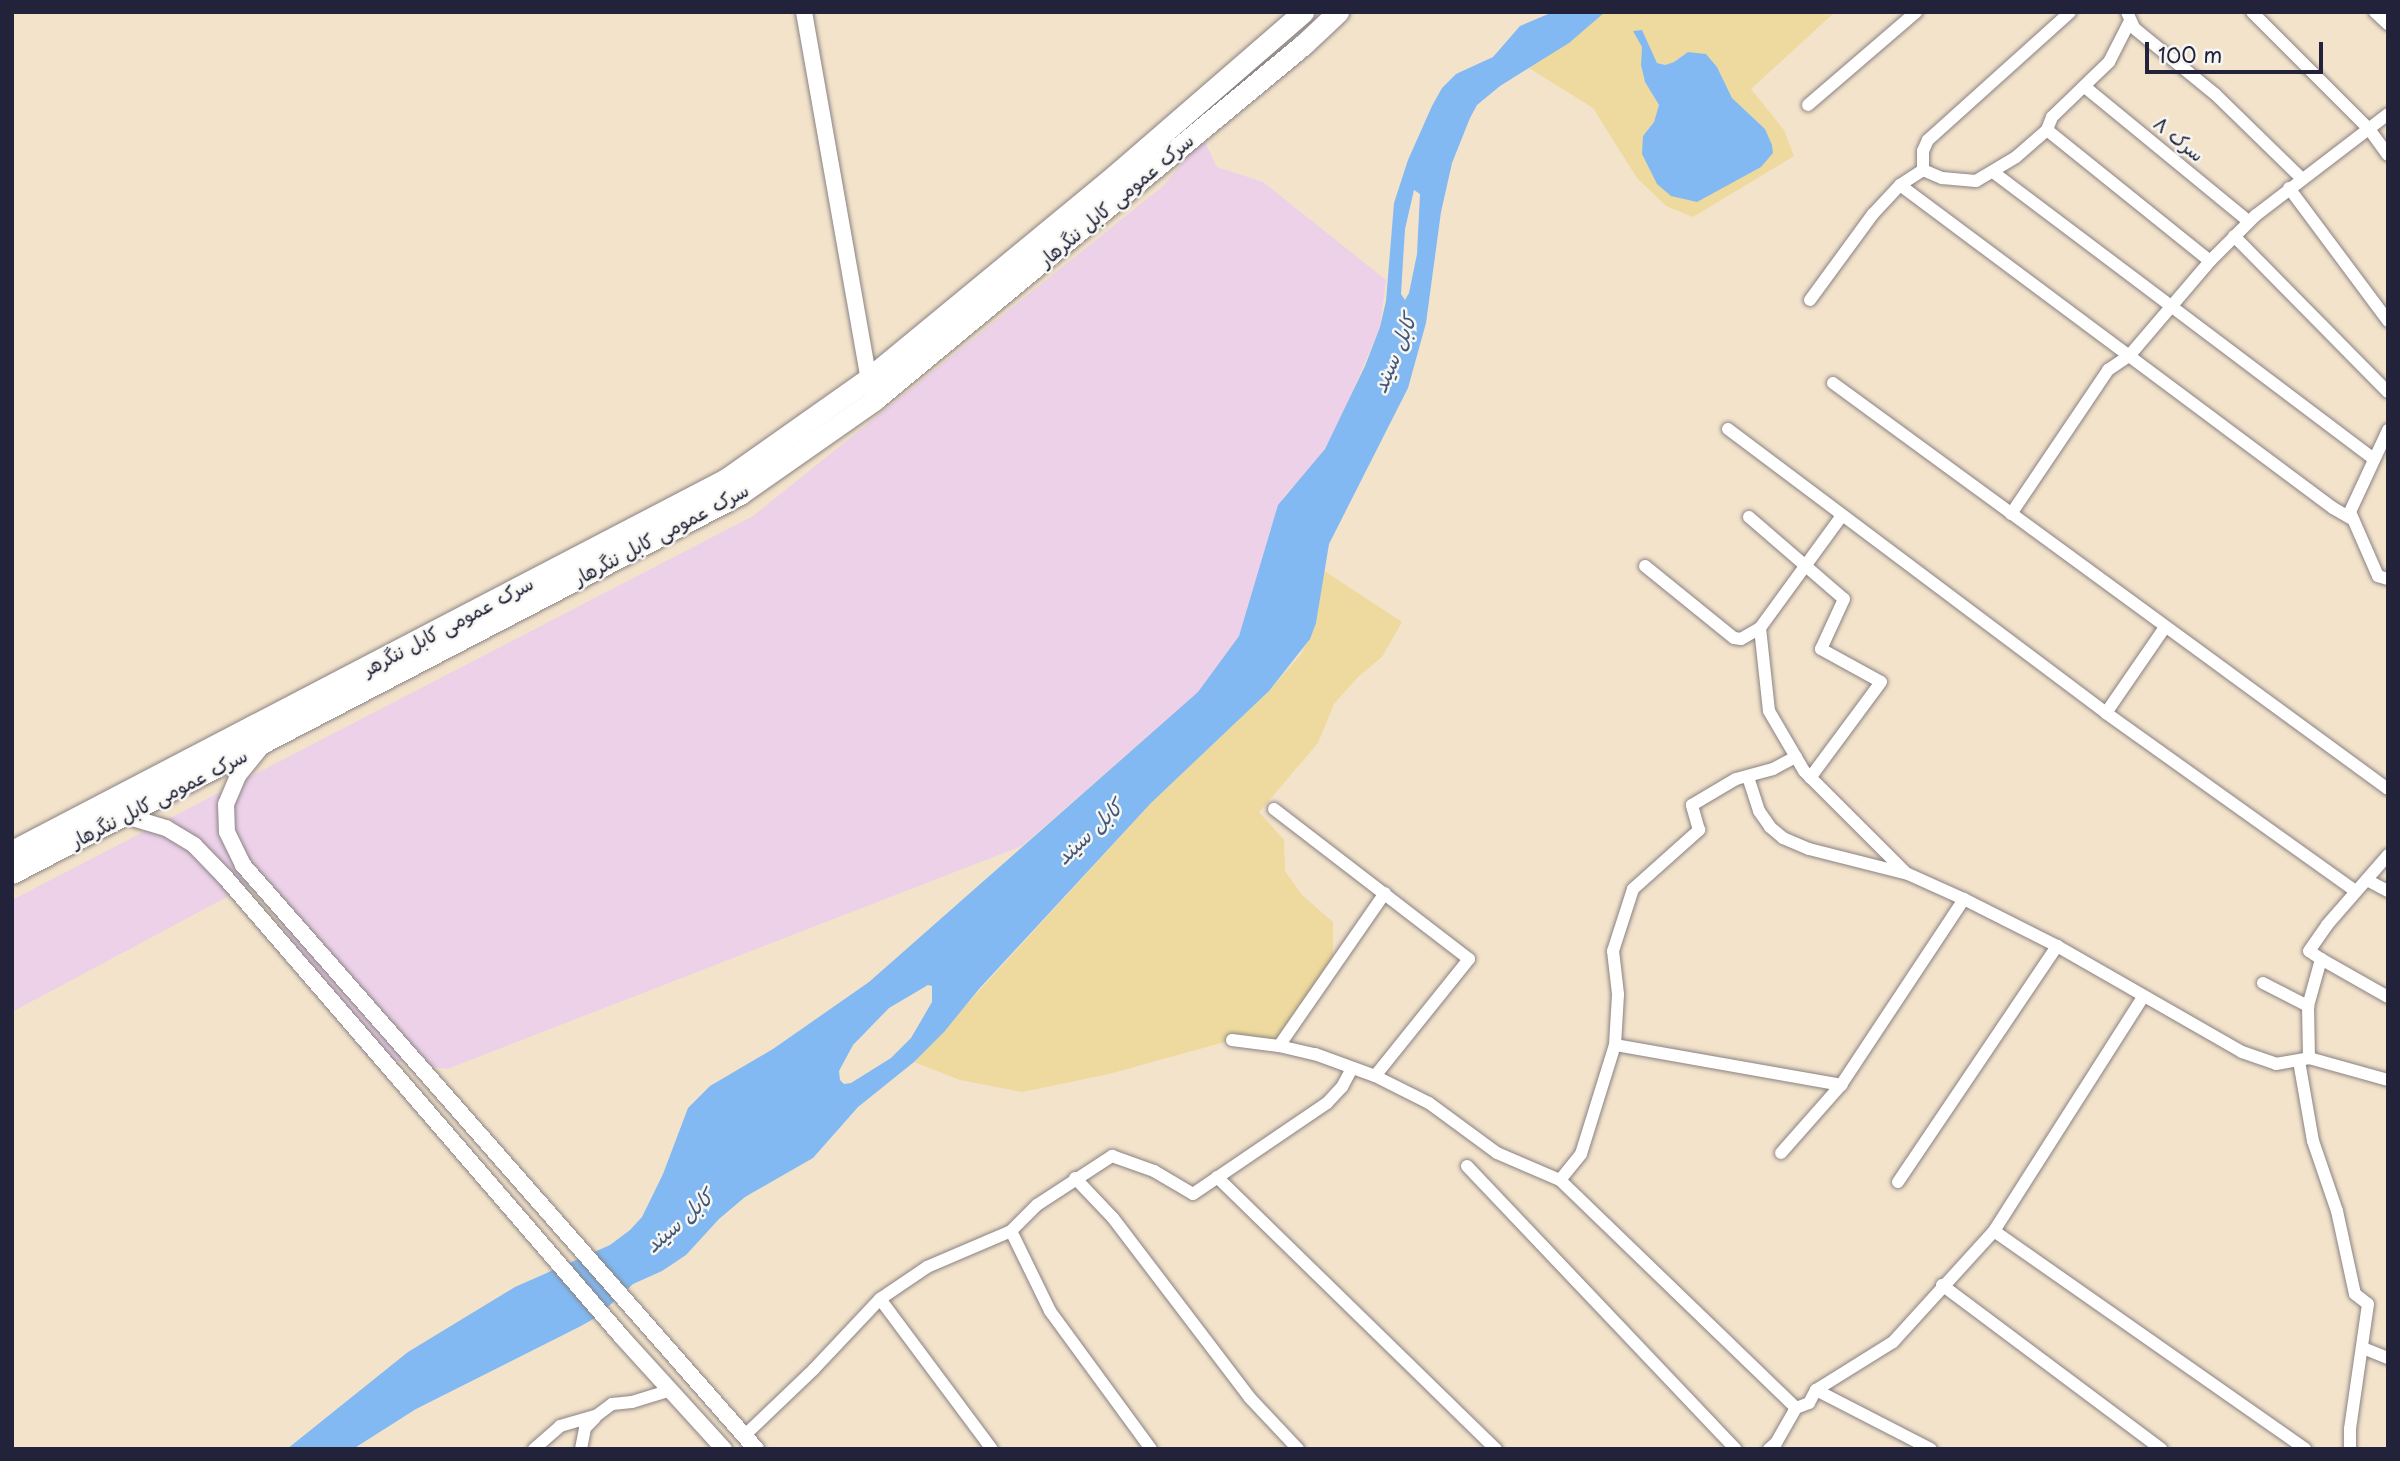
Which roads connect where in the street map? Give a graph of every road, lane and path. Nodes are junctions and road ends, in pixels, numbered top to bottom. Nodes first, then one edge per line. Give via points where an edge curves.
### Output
1 (804, 12) edge
2 (1303, 12) edge
3 (1338, 12) edge
4 (1916, 12) edge
5 (2070, 12) edge
6 (2252, 12) edge
7 (2375, 12) edge
8 (2129, 16) edge
9 (2388, 24) edge
10 (2085, 87) junction
11 (1808, 105) dead end
12 (2388, 114) edge
13 (2369, 129) junction
14 (2047, 130) junction
15 (2388, 155) edge
16 (1923, 170) junction
17 (1993, 172) junction
18 (2301, 178) junction
19 (1900, 186) junction
20 (2289, 188) junction
21 (2248, 221) junction
22 (2234, 236) junction
23 (2210, 261) junction
24 (1810, 300) dead end
25 (2172, 306) junction
26 (2388, 321) edge
27 (2129, 356) junction
28 (869, 378) junction
29 (1833, 383) dead end
30 (2388, 392) edge
31 (874, 400) junction
32 (1728, 429) dead end
33 (2388, 430) edge
34 (2373, 457) junction
35 (2011, 513) junction
36 (1749, 517) dead end
37 (1842, 517) junction
38 (2352, 519) junction
39 (1645, 566) dead end
40 (1806, 567) junction
41 (2388, 579) edge
42 (2165, 627) junction
43 (1760, 628) junction
44 (2106, 713) junction
45 (265, 742) junction
46 (1796, 757) junction
47 (1748, 777) junction
48 (1810, 778) junction
49 (2388, 789) edge
50 (1274, 809) dead end
51 (126, 816) junction
52 (12, 851) edge
53 (2388, 855) edge
54 (12, 873) edge
55 (1908, 874) junction
56 (2367, 880) junction
57 (2356, 891) junction
58 (2388, 891) edge
59 (1385, 893) junction
60 (1964, 900) junction
61 (2057, 946) junction
62 (2321, 959) junction
63 (2263, 983) dead end
64 (2143, 997) junction
65 (2388, 997) edge
66 (2308, 1006) junction
67 (1232, 1040) dead end
68 (1615, 1045) junction
69 (1279, 1046) junction
70 (2304, 1059) junction
71 (1352, 1068) junction
72 (1375, 1076) junction
73 (2388, 1080) edge
74 (1840, 1085) junction
75 (1781, 1153) dead end
76 (1467, 1166) dead end
77 (1217, 1177) junction
78 (1075, 1178) junction
79 (1560, 1180) junction
80 (1898, 1182) dead end
81 (1011, 1231) junction
82 (1994, 1231) junction
83 (1942, 1285) junction
84 (880, 1299) junction
85 (2363, 1348) junction
86 (2388, 1358) edge
87 (671, 1390) junction
88 (1816, 1390) junction
89 (1796, 1408) junction
90 (596, 1416) junction
91 (744, 1436) junction
92 (534, 1449) edge
93 (581, 1449) edge
94 (723, 1449) edge
95 (756, 1449) edge
96 (992, 1449) edge
97 (1151, 1449) edge
98 (1298, 1449) edge
99 (1496, 1449) edge
100 (1736, 1449) edge
101 (1769, 1449) edge
102 (1931, 1449) edge
103 (2161, 1449) edge
104 (2305, 1449) edge
105 (2350, 1449) edge

1 - 28 street
2 - 28 highway, سرک عمومی کابل ننگرهار via 1115,176
3 - 31 highway, سرک عمومی کابل ننگرهار
4 - 11 street
5 - 16 street via 1928,140
6 - 13 street
7 - 9 street
8 - 10 street via 2109,62
8 - 18 street via 2141,35 2214,94
10 - 14 street via 2052,117
10 - 21 street, سرک ۸
12 - 13 street
13 - 15 street
13 - 18 street
14 - 17 street
14 - 23 street
16 - 17 street via 1964,181 1976,181
16 - 19 street
17 - 25 street
18 - 20 street
19 - 24 street via 1873,214
19 - 27 street
20 - 21 street
20 - 26 street
21 - 22 street
22 - 23 street
22 - 30 street
23 - 25 street
25 - 27 street
25 - 34 street
27 - 35 street via 2108,370
27 - 38 street
28 - 31 street
28 - 52 highway, سرک عمومی کابل ننگرهر via 726,479
29 - 35 street
31 - 45 highway, سرک عمومی کابل ننگرهار via 740,494
32 - 37 street
33 - 34 street
34 - 38 street via 2350,512
35 - 42 street
36 - 40 street
37 - 40 street
37 - 44 street
38 - 41 street via 2378,576
39 - 43 street via 1734,638
40 - 43 street
40 - 48 street via 1844,599 1821,649 1881,682
42 - 44 street
42 - 49 street
43 - 46 street via 1769,711
44 - 57 street
45 - 51 highway, سرک عمومی کابل ننگرهار
45 - 91 street via 238,776 226,804 227,832 243,865
46 - 47 street
46 - 48 street
47 - 55 street via 1759,811 1783,838
47 - 68 street via 1692,805 1699,830 1633,889 1613,951 1618,994
48 - 55 street
50 - 59 street
51 - 54 highway, سرک عمومی کابل ننگرهار
51 - 87 street via 166,828 194,845 217,869
53 - 56 street
55 - 60 street
56 - 57 street
56 - 58 street
57 - 62 street via 2309,951
59 - 69 street
59 - 72 street via 1469,959
60 - 61 street
60 - 74 street
61 - 64 street
61 - 80 street
62 - 65 street
62 - 66 street
63 - 66 street
64 - 70 street via 2242,1052 2276,1064
64 - 82 street
66 - 70 street
67 - 69 street
68 - 74 street
68 - 79 street via 1581,1154
69 - 71 street
70 - 73 street
70 - 85 street via 2313,1141 2337,1211 2355,1294 2368,1304
71 - 72 street
71 - 77 street via 1327,1103
72 - 79 street via 1429,1103 1497,1153
74 - 75 street
76 - 100 street
77 - 78 street via 1193,1194 1154,1171 1112,1156
77 - 99 street
78 - 81 street
78 - 98 street via 1113,1218 1250,1398
79 - 89 street
81 - 84 street via 927,1267
81 - 97 street via 1049,1311
82 - 83 street
82 - 104 street
83 - 88 street via 1893,1342
83 - 103 street
84 - 91 street
84 - 96 street
85 - 86 street
85 - 105 street
87 - 90 street via 612,1404
87 - 94 street
88 - 89 street via 1809,1403
88 - 102 street
89 - 101 street
90 - 92 street via 560,1426
90 - 93 street via 585,1428
91 - 95 street

